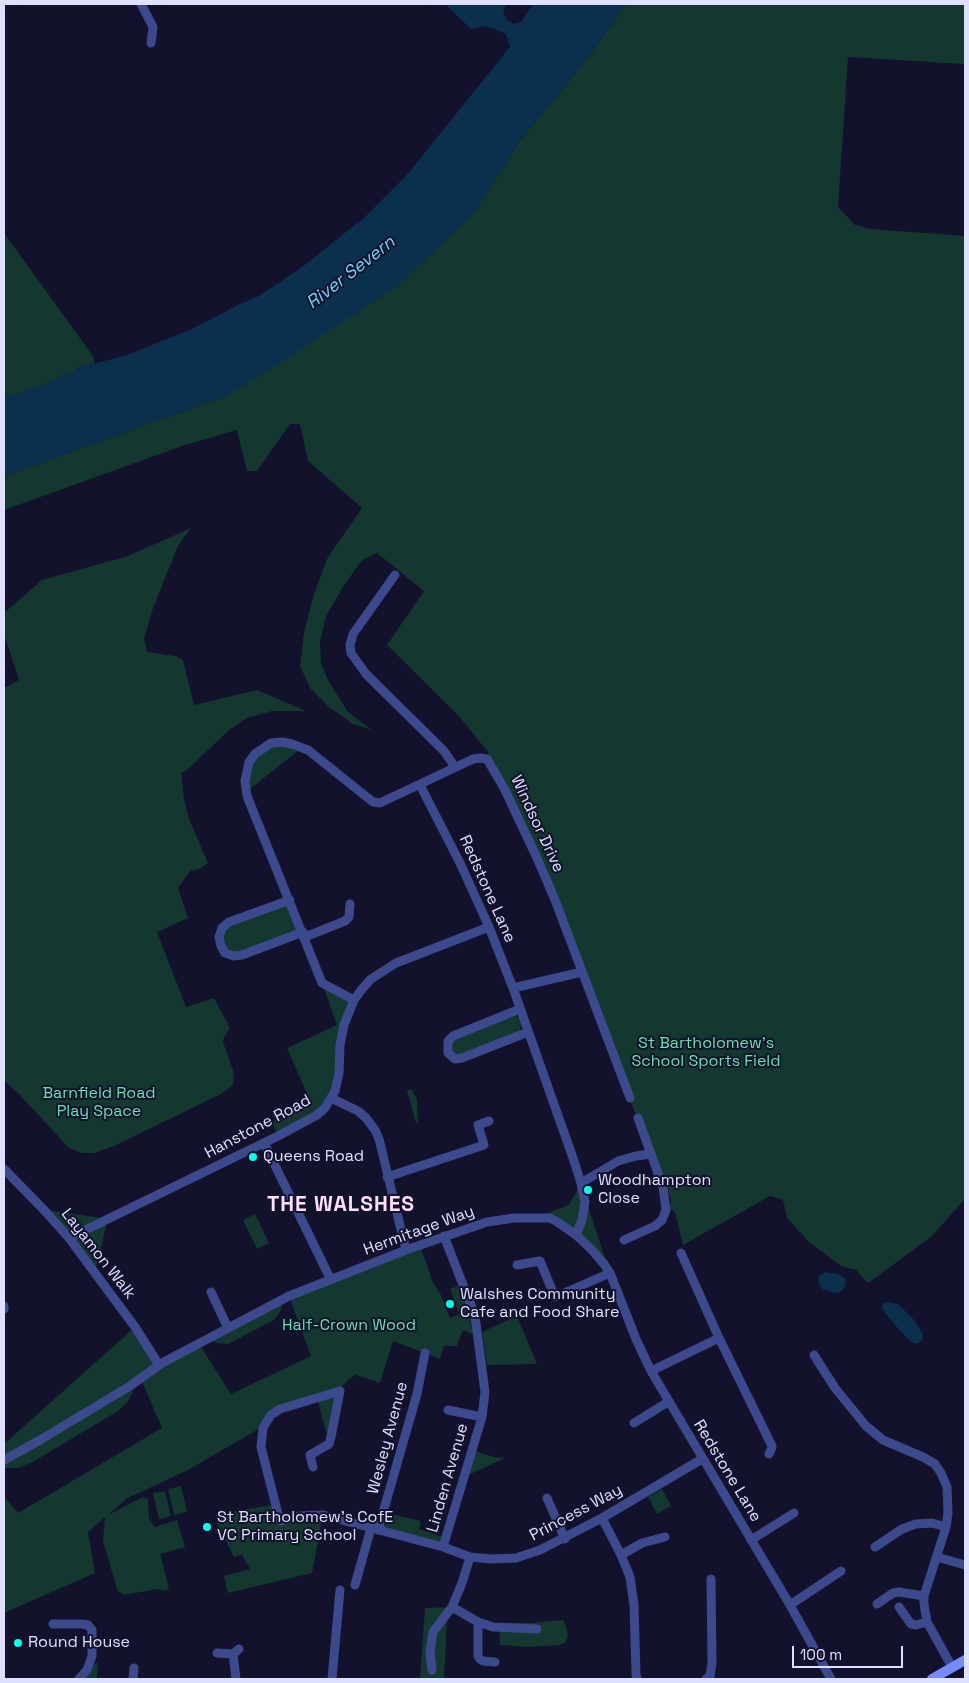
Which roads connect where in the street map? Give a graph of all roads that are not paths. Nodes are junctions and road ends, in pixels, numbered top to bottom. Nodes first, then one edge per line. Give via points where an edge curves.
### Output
1 (141, 4) edge
2 (151, 43) dead end
3 (395, 574) dead end
4 (456, 767) junction
5 (420, 785) junction
6 (290, 900) junction
7 (350, 904) dead end
8 (489, 927) junction
9 (304, 935) junction
10 (582, 972) junction
11 (513, 988) junction
12 (354, 1000) junction
13 (520, 1009) junction
14 (528, 1032) junction
15 (331, 1098) junction
16 (630, 1098) dead end
17 (638, 1118) dead end
18 (489, 1121) dead end
19 (264, 1143) junction
20 (651, 1154) junction
21 (4, 1169) edge
22 (387, 1177) junction
23 (581, 1182) junction
24 (576, 1235) junction
25 (444, 1236) junction
26 (69, 1238) junction
27 (624, 1240) dead end
28 (406, 1250) junction
29 (681, 1253) dead end
30 (517, 1265) dead end
31 (610, 1274) junction
32 (331, 1280) junction
33 (211, 1292) dead end
34 (228, 1328) junction
35 (719, 1338) junction
36 (425, 1353) dead end
37 (814, 1355) dead end
38 (159, 1365) junction
39 (651, 1371) junction
40 (668, 1402) junction
41 (448, 1410) dead end
42 (482, 1417) junction
43 (634, 1423) dead end
44 (768, 1454) dead end
45 (702, 1459) junction
46 (4, 1460) edge
47 (313, 1467) dead end
48 (547, 1498) dead end
49 (794, 1513) dead end
50 (602, 1518) junction
51 (946, 1527) junction
52 (375, 1529) junction
53 (665, 1537) dead end
54 (565, 1539) junction
55 (751, 1540) junction
56 (443, 1548) junction
57 (875, 1548) dead end
58 (621, 1555) junction
59 (470, 1557) junction
60 (938, 1557) junction
61 (965, 1565) edge
62 (841, 1571) dead end
63 (711, 1579) dead end
64 (355, 1585) dead end
65 (340, 1590) dead end
66 (924, 1596) junction
67 (790, 1604) junction
68 (877, 1604) dead end
69 (452, 1607) junction
70 (899, 1607) dead end
71 (478, 1622) junction
72 (927, 1622) junction
73 (53, 1624) dead end
74 (537, 1629) dead end
75 (217, 1653) dead end
76 (965, 1660) edge
77 (495, 1662) dead end
78 (952, 1667) junction
79 (134, 1668) dead end
80 (432, 1670) dead end
81 (79, 1679) edge
82 (133, 1679) edge
83 (236, 1679) edge
84 (332, 1679) edge
85 (637, 1679) edge
86 (706, 1679) edge
87 (831, 1679) edge
88 (932, 1679) edge

1 - 2 street via 154,27
3 - 4 street via 353,634 351,653 366,674 444,751
4 - 5 street, Windsor Drive
4 - 10 street, Windsor Drive via 481,758 491,764 538,858
5 - 6 street, Windsor Drive via 376,803 303,747 276,743 255,754 246,771 246,792
5 - 8 street, Redstone Lane via 462,865
6 - 9 street
6 - 9 street via 229,922 222,928 220,946 226,953 242,955
7 - 9 street via 349,917 345,921
8 - 11 street, Redstone Lane
8 - 12 street, Hanstone Road via 396,963 371,979
9 - 12 street via 322,983
10 - 11 street
10 - 16 street, Windsor Drive
11 - 13 street, Redstone Lane
12 - 15 street, Hanstone Road via 344,1025 339,1074
13 - 14 street, Redstone Lane
13 - 14 street via 453,1036 448,1041 448,1053 455,1059 462,1058
14 - 23 street, Redstone Lane
15 - 19 street, Hanstone Road via 317,1115
15 - 22 street via 358,1111 372,1125 379,1139
17 - 20 street
18 - 22 street via 478,1125 484,1145
19 - 26 street, Hanstone Road
19 - 32 street
20 - 23 street via 618,1161
20 - 27 street via 663,1187 666,1210 655,1226
21 - 26 street, Layamon Walk
22 - 28 street
23 - 24 street, Redstone Lane via 585,1208
24 - 25 street, Hermitage Way via 550,1218 529,1217 502,1218
24 - 31 street, Hermitage Way via 592,1249
25 - 28 street, Hermitage Way
25 - 42 street, Linden Avenue via 475,1316 485,1392
26 - 38 street, Layamon Walk
28 - 32 street, Hermitage Way
29 - 35 street
30 - 31 street via 540,1261 555,1297
31 - 39 street, Redstone Lane
32 - 34 street, Hermitage Way via 289,1296
33 - 34 street
34 - 38 street, Hermitage Way
35 - 39 street
35 - 44 street via 772,1446
36 - 52 street, Wesley Avenue via 417,1394
37 - 51 street via 866,1426 883,1440 923,1457 941,1473 949,1502
38 - 46 street, Hermitage Way
39 - 40 street, Redstone Lane
40 - 43 street
40 - 45 street, Redstone Lane
41 - 42 street, Linden Avenue
42 - 56 street, Linden Avenue
45 - 50 street, Princess Way
45 - 55 street, Redstone Lane
47 - 52 street, Princess Way via 310,1455 328,1444 331,1437 340,1390 280,1409 263,1428 261,1447 281,1522 300,1516 322,1516
48 - 54 street
49 - 55 street
50 - 54 street, Princess Way
50 - 58 street
51 - 57 street via 932,1523 916,1524 902,1529
51 - 60 street
52 - 56 street, Princess Way
52 - 64 street, Wesley Avenue
53 - 58 street via 642,1542
54 - 59 street, Princess Way via 516,1558
55 - 67 street, Redstone Lane
56 - 59 street, Princess Way
58 - 85 street via 632,1588
59 - 69 street
60 - 61 street
60 - 66 street
62 - 67 street
63 - 86 street via 715,1589 712,1663 710,1676
65 - 84 street
66 - 68 street via 892,1593
66 - 72 street
67 - 87 street, Redstone Lane
69 - 71 street
69 - 80 street via 434,1632 430,1652
70 - 72 street via 911,1624
71 - 74 street
71 - 77 street via 478,1656 483,1662
72 - 78 street
73 - 81 street via 82,1624 92,1630 92,1656 87,1670
75 - 83 street via 236,1651
76 - 78 main road
78 - 88 main road
79 - 82 street

